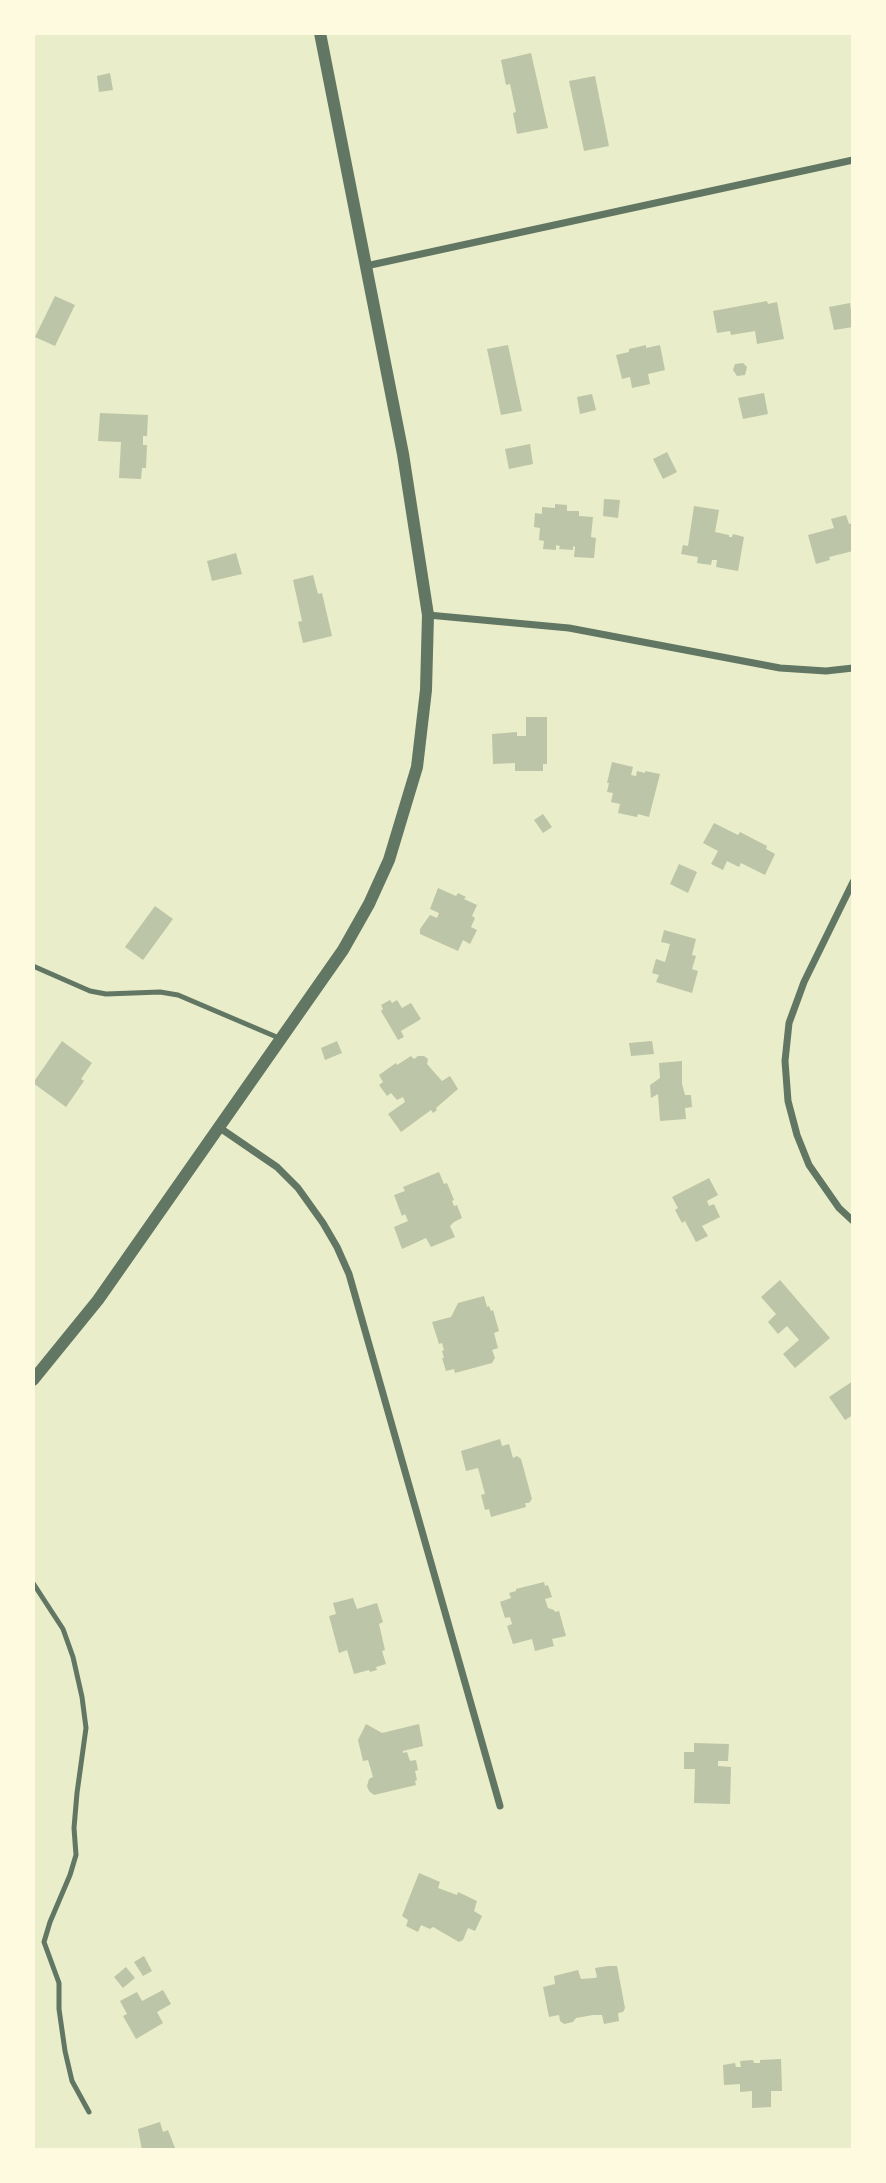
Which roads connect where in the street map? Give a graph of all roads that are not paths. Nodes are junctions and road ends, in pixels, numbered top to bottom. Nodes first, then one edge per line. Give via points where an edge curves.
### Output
1 (320, 33) edge
2 (853, 160) edge
3 (366, 265) junction
4 (428, 615) junction
5 (853, 668) edge
6 (853, 882) edge
7 (33, 967) edge
8 (282, 1040) junction
9 (220, 1128) junction
10 (853, 1221) edge
11 (33, 1380) edge
12 (33, 1583) edge
13 (500, 1806) dead end
14 (89, 2112) dead end

1 - 3 street
2 - 3 street
3 - 4 street
4 - 5 street via 569,628 780,668
4 - 8 street via 417,766 389,860 343,950
6 - 10 street via 804,982 789,1023 785,1061 788,1101 809,1165
7 - 8 lane via 90,991 178,995
8 - 9 street
9 - 11 street via 98,1300
9 - 13 street via 277,1167 298,1188 349,1273
12 - 14 lane via 63,1629 86,1728 77,1793 76,1855 44,1942 59,1983 72,2081

